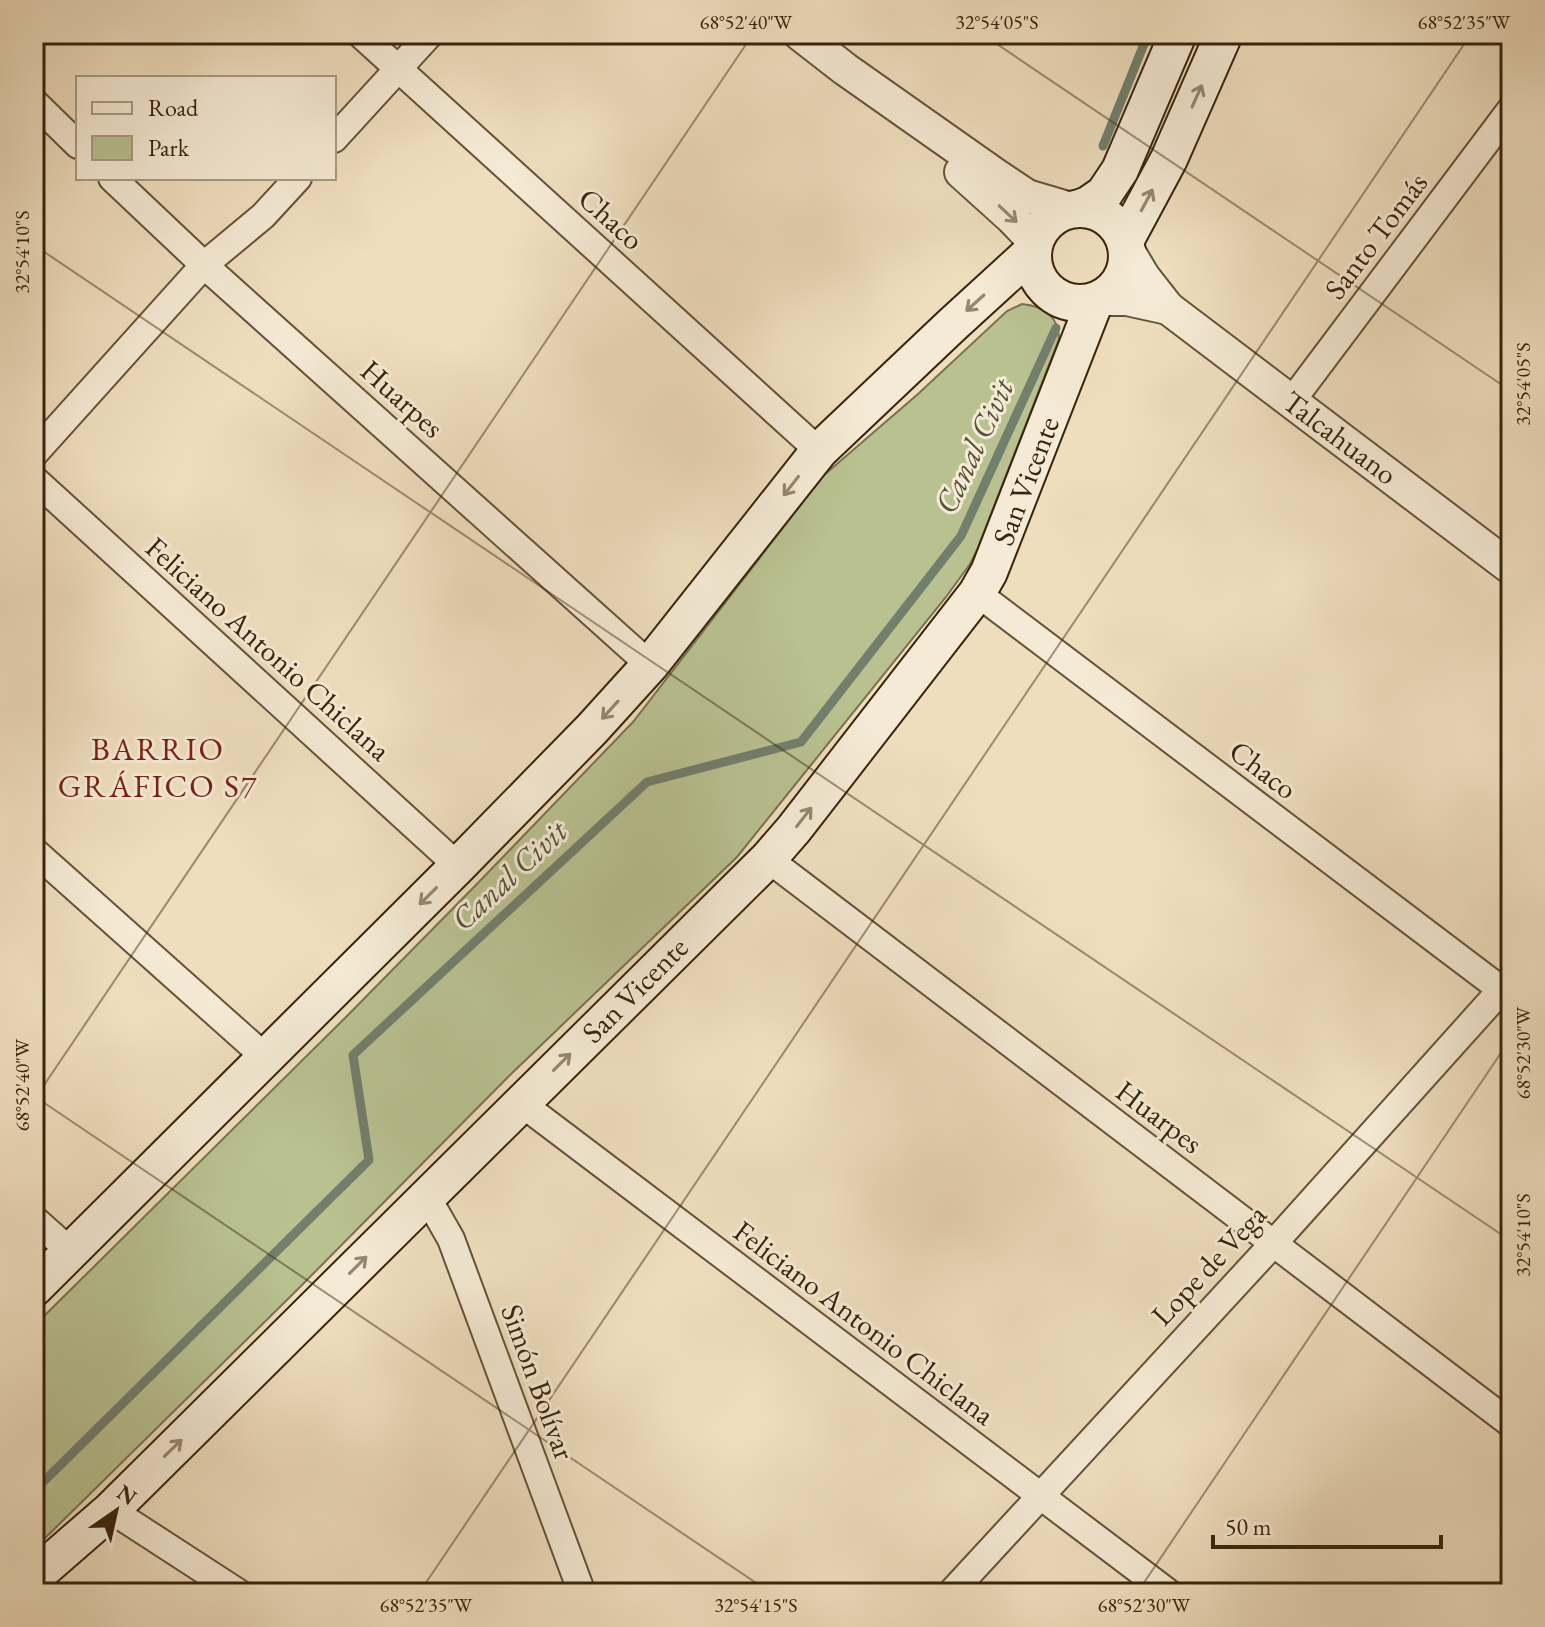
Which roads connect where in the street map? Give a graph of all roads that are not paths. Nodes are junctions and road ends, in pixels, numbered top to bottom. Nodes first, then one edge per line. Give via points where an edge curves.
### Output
1 (360, 34) edge
2 (430, 34) edge
3 (800, 34) edge
4 (1178, 34) edge
5 (1224, 34) edge
6 (398, 69) junction
7 (845, 69) junction
8 (34, 102) edge
9 (1511, 109) edge
10 (336, 137) edge
11 (76, 143) edge
12 (114, 180) edge
13 (296, 180) edge
14 (1074, 209) junction
15 (1126, 245) junction
16 (1034, 246) junction
17 (204, 265) junction
18 (1098, 300) junction
19 (1168, 308) junction
20 (1291, 402) junction
21 (819, 451) junction
22 (34, 454) edge
23 (34, 479) edge
24 (1510, 566) edge
25 (977, 593) junction
26 (650, 665) junction
27 (34, 851) edge
28 (768, 859) junction
29 (458, 866) junction
30 (1508, 989) edge
31 (265, 1057) junction
32 (521, 1103) junction
33 (427, 1197) junction
34 (34, 1219) edge
35 (1273, 1244) junction
36 (71, 1252) junction
37 (34, 1288) edge
38 (1511, 1424) edge
39 (1039, 1495) junction
40 (111, 1510) junction
41 (34, 1577) edge
42 (239, 1593) edge
43 (582, 1593) edge
44 (951, 1593) edge
45 (1169, 1593) edge

1 - 6 street, Chaco
2 - 6 street
3 - 7 street
4 - 14 main road via 1115,178 1104,194
15 -> 5 main road
6 - 10 street
6 - 21 street, Chaco
7 - 14 street via 1027,196
7 -> 16 street via 1012,218
8 - 11 street
9 - 20 street, Santo Tomás
12 - 17 street, Huarpes
13 - 17 street
14 - 15 main road via 1107,217
14 - 16 main road via 1049,220
15 - 18 main road via 1122,278
15 - 19 street, Talcahuano
16 - 18 main road via 1034,267 1050,293 1079,303
16 -> 21 main road
17 - 22 street
17 - 26 street, Huarpes
18 - 19 street, Talcahuano via 1127,299
18 - 25 main road, San Vicente via 999,551
19 - 20 street, Talcahuano
20 - 24 street, Talcahuano
21 -> 26 main road
23 - 29 street, Feliciano Antonio Chiclana
28 -> 25 main road, San Vicente
25 - 30 street, Chaco
26 -> 29 main road
27 - 31 street
32 -> 28 main road, San Vicente
28 - 35 street, Huarpes
29 -> 31 main road
30 - 35 street, Lope de Vega
31 - 36 main road
32 - 33 main road, San Vicente
32 - 39 street, Feliciano Antonio Chiclana
40 -> 33 main road, San Vicente
33 - 43 street, Simón Bolívar via 451,1239
34 - 36 street
35 - 38 street, Huarpes
35 - 39 street, Lope de Vega
36 - 37 main road
39 - 44 street, Lope de Vega
39 - 45 street, Feliciano Antonio Chiclana
40 - 41 main road, San Vicente
40 - 42 street

